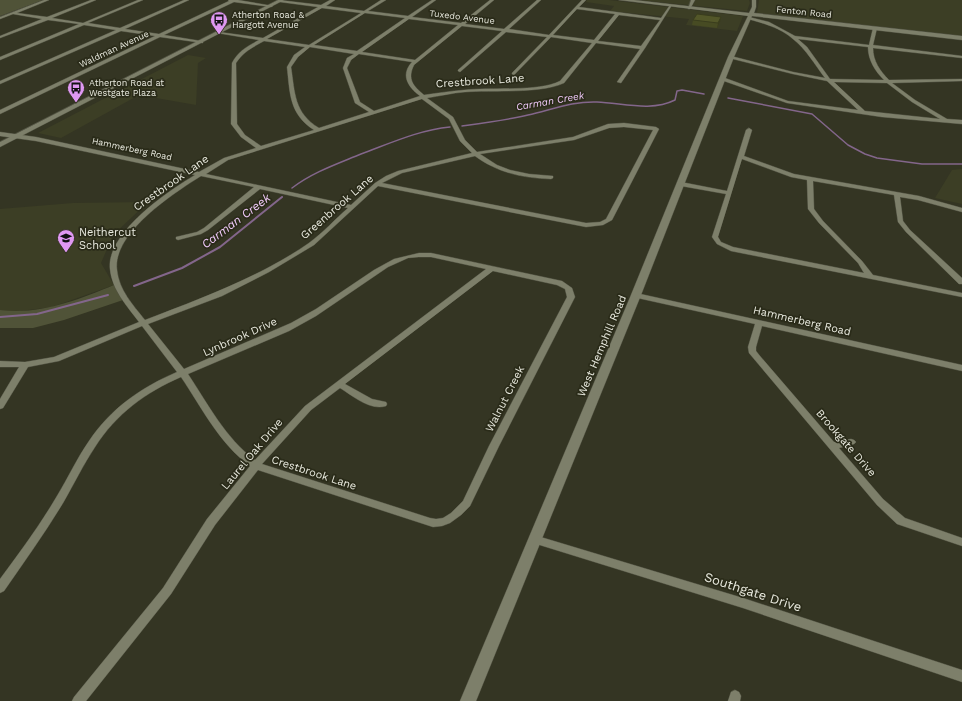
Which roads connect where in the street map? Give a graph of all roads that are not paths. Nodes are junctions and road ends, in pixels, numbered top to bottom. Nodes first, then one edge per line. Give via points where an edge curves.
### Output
1 (47, 0) edge
2 (94, 0) edge
3 (140, 0) edge
4 (187, 0) edge
5 (232, 0) edge
6 (334, 0) edge
7 (384, 0) edge
8 (434, 0) edge
9 (492, 0) edge
10 (539, 0) edge
11 (584, 0) edge
12 (621, 0) edge
13 (693, 0) edge
14 (754, 0) edge
15 (281, 1) edge
16 (645, 1) edge
17 (271, 6) junction
18 (671, 6) junction
19 (321, 7) junction
20 (576, 8) junction
21 (689, 8) junction
22 (364, 12) junction
23 (12, 13) junction
24 (618, 13) junction
25 (750, 16) junction
26 (0, 18) edge
27 (47, 18) junction
28 (408, 18) junction
29 (662, 18) junction
30 (83, 24) junction
31 (461, 25) junction
32 (875, 28) junction
33 (121, 30) junction
34 (506, 30) junction
35 (219, 33) junction
36 (160, 36) junction
37 (550, 36) junction
38 (0, 37) edge
39 (794, 37) junction
40 (962, 38) edge
41 (263, 39) junction
42 (201, 42) junction
43 (595, 42) junction
44 (309, 46) junction
45 (870, 47) junction
46 (643, 48) junction
47 (358, 53) junction
48 (732, 57) junction
49 (962, 57) edge
50 (0, 59) edge
51 (415, 62) junction
52 (460, 71) dead end
53 (514, 74) dead end
54 (723, 79) junction
55 (829, 80) junction
56 (962, 80) edge
57 (619, 82) dead end
58 (889, 83) junction
59 (0, 84) edge
60 (423, 97) junction
61 (0, 112) edge
62 (372, 112) junction
63 (863, 112) junction
64 (948, 121) junction
65 (962, 122) edge
66 (318, 130) junction
67 (749, 130) dead end
68 (0, 134) edge
69 (18, 136) junction
70 (0, 145) edge
71 (259, 147) junction
72 (478, 154) junction
73 (741, 157) junction
74 (200, 174) junction
75 (551, 177) dead end
76 (810, 180) junction
77 (377, 184) junction
78 (681, 184) junction
79 (258, 187) junction
80 (729, 193) junction
81 (897, 194) junction
82 (353, 207) junction
83 (962, 210) edge
84 (178, 238) dead end
85 (492, 268) junction
86 (869, 275) junction
87 (962, 282) edge
88 (570, 289) joint
89 (636, 295) junction
90 (962, 295) edge
91 (144, 323) junction
92 (759, 323) junction
93 (0, 364) edge
94 (25, 365) junction
95 (962, 368) edge
96 (183, 374) junction
97 (339, 384) junction
98 (383, 404) dead end
99 (0, 406) edge
100 (850, 442) dead end
101 (832, 446) junction
102 (256, 466) junction
103 (454, 517) joint
104 (534, 540) junction
105 (962, 542) edge
106 (0, 588) edge
107 (962, 676) edge
108 (78, 701) edge
109 (468, 701) edge

1 - 23 street
2 - 27 street
3 - 30 street
4 - 33 street
5 - 17 street
5 - 36 street, Waldman Avenue
6 - 19 street
7 - 22 street
8 - 28 street
9 - 31 street
10 - 34 street
11 - 20 street
12 - 16 street, Fenton Road
13 - 21 street
14 - 25 street, West Hemphill Road
15 - 17 street
15 - 19 street, Tuxedo Avenue
16 - 18 street, Fenton Road
17 - 35 street
18 - 21 street, Fenton Road
18 - 29 street
19 - 22 street, Tuxedo Avenue
19 - 41 street
20 - 24 street
20 - 37 street
21 - 25 street, Fenton Road
22 - 28 street, Tuxedo Avenue
22 - 44 street
23 - 26 street
23 - 27 street
24 - 29 street
24 - 43 street
25 - 32 street, Fenton Road
25 - 39 street
25 - 48 street, West Hemphill Road
27 - 30 street
27 - 38 street
28 - 31 street, Tuxedo Avenue
28 - 47 street
29 - 46 street
30 - 33 street
30 - 50 street
31 - 34 street, Tuxedo Avenue
31 - 51 street
32 - 40 street, Fenton Road
32 - 45 street
33 - 36 street
33 - 59 street
34 - 37 street, Tuxedo Avenue
34 - 52 street
35 - 41 street
35 - 42 street
36 - 42 street
36 - 61 street, Waldman Avenue
37 - 43 street, Tuxedo Avenue
37 - 53 street
39 - 45 street
39 - 55 street
41 - 44 street
41 - 71 street via 238,56 233,72 234,124 244,136
42 - 69 street
43 - 46 street, Tuxedo Avenue
43 - 60 street, Crestbrook Lane via 562,82 547,87 464,91
44 - 47 street
44 - 66 street via 296,55 289,67 296,110
45 - 49 street
45 - 58 street via 873,62
46 - 57 street
47 - 51 street
47 - 62 street via 350,59 345,68 358,103
48 - 54 street, West Hemphill Road
48 - 55 street
51 - 60 street via 408,69 407,75 409,82
54 - 63 street via 787,102
54 - 78 street, West Hemphill Road
55 - 58 street
55 - 63 street
56 - 58 street
58 - 64 street via 910,99
60 - 62 street, Crestbrook Lane
60 - 72 street via 450,117 460,138
62 - 66 street, Crestbrook Lane
63 - 64 street
64 - 65 street
66 - 71 street, Crestbrook Lane
67 - 73 street
68 - 69 street, Hammerberg Road
69 - 70 street
69 - 74 street, Hammerberg Road
71 - 74 street, Crestbrook Lane via 226,159
72 - 75 street via 494,166 506,170 528,176
72 - 77 street, Greenbrook Lane via 400,172
72 - 77 street, Greenbrook Lane via 558,141 612,126 656,129 608,220 602,224 586,225
73 - 76 street
73 - 80 street
74 - 79 street, Hammerberg Road
74 - 91 street, Crestbrook Lane via 133,223 121,239 115,254 113,266 122,295
76 - 81 street
76 - 86 street via 811,209
77 - 82 street, Greenbrook Lane
78 - 80 street
78 - 89 street, West Hemphill Road
79 - 82 street, Hammerberg Road
79 - 84 street via 206,229
80 - 86 street via 715,237 719,243 731,249
81 - 83 street
81 - 87 street via 900,221
82 - 91 street, Greenbrook Lane via 312,244 286,261 248,282
85 - 88 street, Lynbrook Drive via 559,283
85 - 96 street, Lynbrook Drive via 420,254 403,257 300,322
85 - 97 street, Laurel Oak Drive
86 - 90 street
88 - 103 street, Walnut Creek via 571,297 467,503
89 - 92 street, Hammerberg Road
89 - 104 street, West Hemphill Road
91 - 94 street, Greenbrook Lane via 56,359
91 - 96 street, Crestbrook Lane
92 - 95 street, Hammerberg Road
92 - 101 street, Brookgate Drive via 752,351
93 - 94 street, Greenbrook Lane
94 - 99 street
96 - 102 street, Crestbrook Lane via 231,444 247,461
96 - 106 street, Lynbrook Drive via 139,395 103,427 91,443 60,500
97 - 98 street via 370,402
97 - 102 street, Laurel Oak Drive via 308,408
100 - 101 street
101 - 105 street, Brookgate Drive via 880,502 900,521
102 - 103 street, Crestbrook Lane via 422,520 438,523
102 - 108 street, Laurel Oak Drive via 211,522 167,591
104 - 107 street, Southgate Drive via 743,603
104 - 109 street, West Hemphill Road

